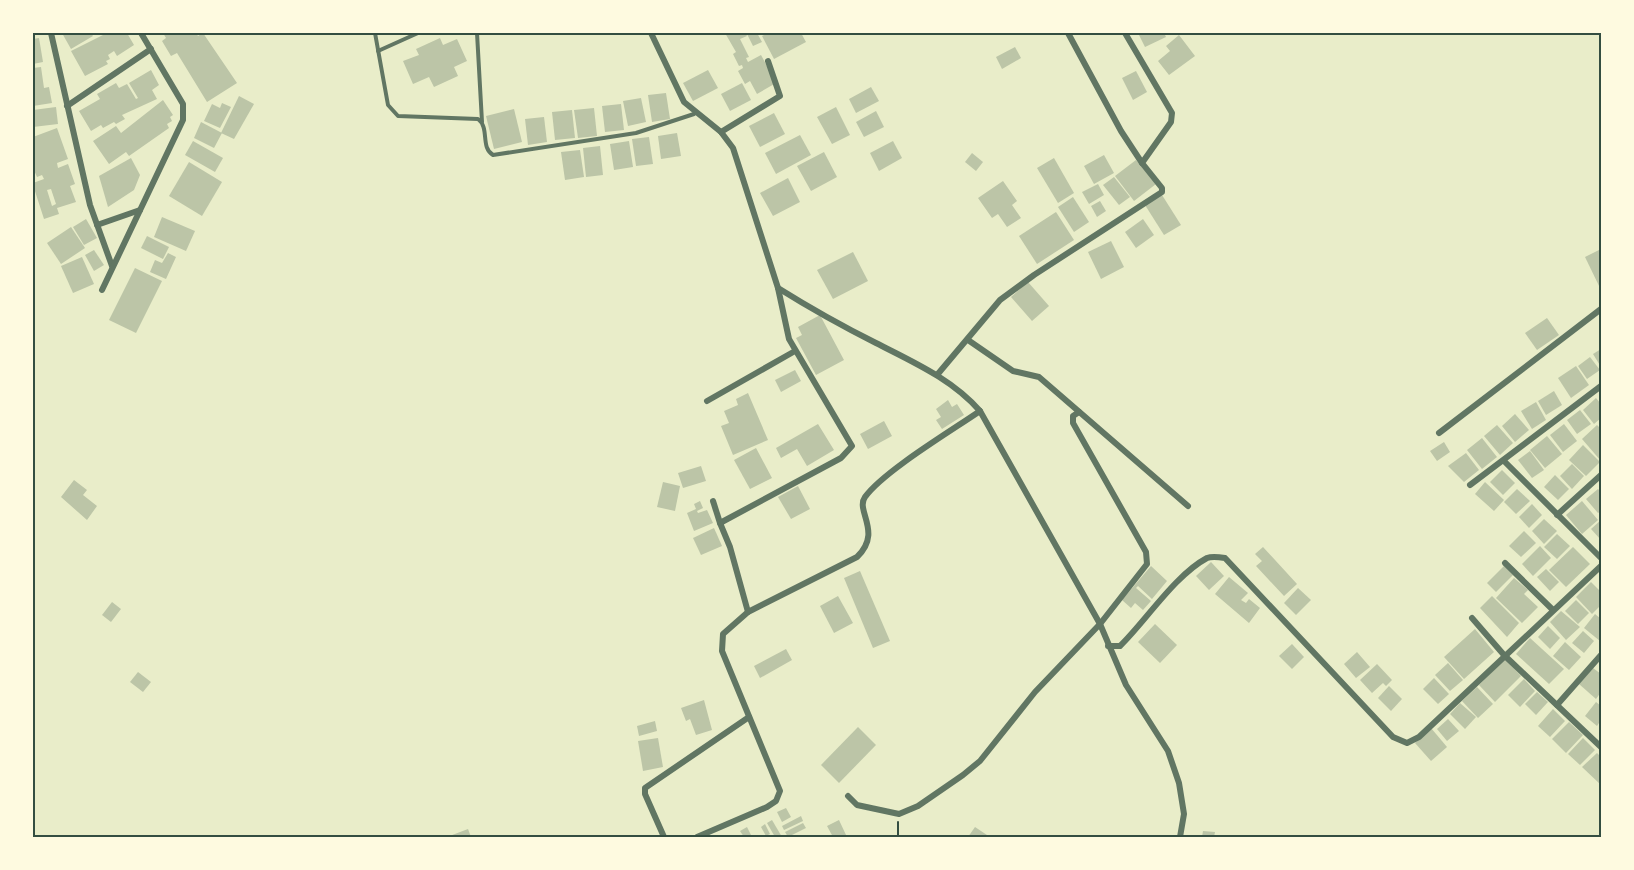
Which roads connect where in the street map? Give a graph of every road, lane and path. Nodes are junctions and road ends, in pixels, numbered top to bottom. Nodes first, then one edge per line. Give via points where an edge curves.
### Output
1 (51, 33) edge
2 (141, 33) edge
3 (375, 33) edge
4 (418, 33) edge
5 (477, 33) edge
6 (651, 33) edge
7 (1068, 33) edge
8 (1125, 33) edge
9 (151, 49) junction
10 (378, 51) junction
11 (768, 61) dead end
12 (67, 106) junction
13 (694, 114) junction
14 (482, 122) junction
15 (721, 132) junction
16 (1142, 163) junction
17 (140, 210) junction
18 (97, 225) junction
19 (112, 267) junction
20 (778, 288) junction
21 (102, 290) dead end
22 (1601, 309) edge
23 (968, 340) junction
24 (795, 351) junction
25 (937, 375) junction
26 (1601, 386) edge
27 (707, 401) dead end
28 (980, 411) junction
29 (1078, 412) junction
30 (1438, 434) dead end
31 (1504, 461) junction
32 (1601, 475) edge
33 (1470, 485) dead end
34 (714, 501) dead end
35 (1188, 506) dead end
36 (1557, 515) junction
37 (720, 523) junction
38 (1601, 558) edge
39 (1504, 563) dead end
40 (1601, 566) edge
41 (1553, 610) junction
42 (748, 612) junction
43 (1472, 618) dead end
44 (1100, 624) junction
45 (1108, 646) junction
46 (1504, 655) junction
47 (1601, 655) edge
48 (1557, 705) junction
49 (749, 717) junction
50 (1600, 744) edge
51 (848, 796) dead end
52 (899, 814) junction
53 (664, 837) edge
54 (697, 837) edge
55 (898, 837) edge
56 (1180, 837) edge

1 - 12 street
2 - 9 street
3 - 10 lane
4 - 10 lane
5 - 14 lane
6 - 13 street via 679,93
7 - 16 street
8 - 16 street via 1172,118
9 - 12 street
9 - 17 street via 183,104 183,120
10 - 14 lane via 388,105 399,116
11 - 15 street via 780,96
12 - 18 street
13 - 14 lane via 636,133 493,155 487,149
13 - 15 street
15 - 20 street via 733,148
16 - 23 street via 1162,192 1009,294
17 - 18 street
17 - 19 street
18 - 19 street
19 - 21 street
20 - 24 street
20 - 25 street
22 - 30 street
23 - 25 street
23 - 29 street via 1013,371 1039,377
24 - 27 street
24 - 37 street via 852,446 841,458
25 - 28 street via 967,396
26 - 31 street
28 - 42 street via 892,473 865,497 869,536 858,557
28 - 44 street
29 - 35 street
29 - 44 street via 1072,423 1148,558
31 - 33 street
31 - 36 street
32 - 36 street
34 - 37 street
36 - 38 street
37 - 42 street
39 - 41 street
40 - 41 street
41 - 46 street
42 - 49 street via 728,627 721,642
43 - 46 street
44 - 45 street
44 - 52 street via 1035,692 980,761 939,793
45 - 46 street via 1120,646 1195,567 1209,557 1218,557 1233,566 1393,737 1407,743 1419,737
45 - 56 street via 1126,685 1168,751 1184,814
46 - 48 street
47 - 48 street
48 - 50 street
49 - 53 street via 645,788
49 - 54 street via 779,796 767,807
51 - 52 street via 857,805
52 - 55 path

